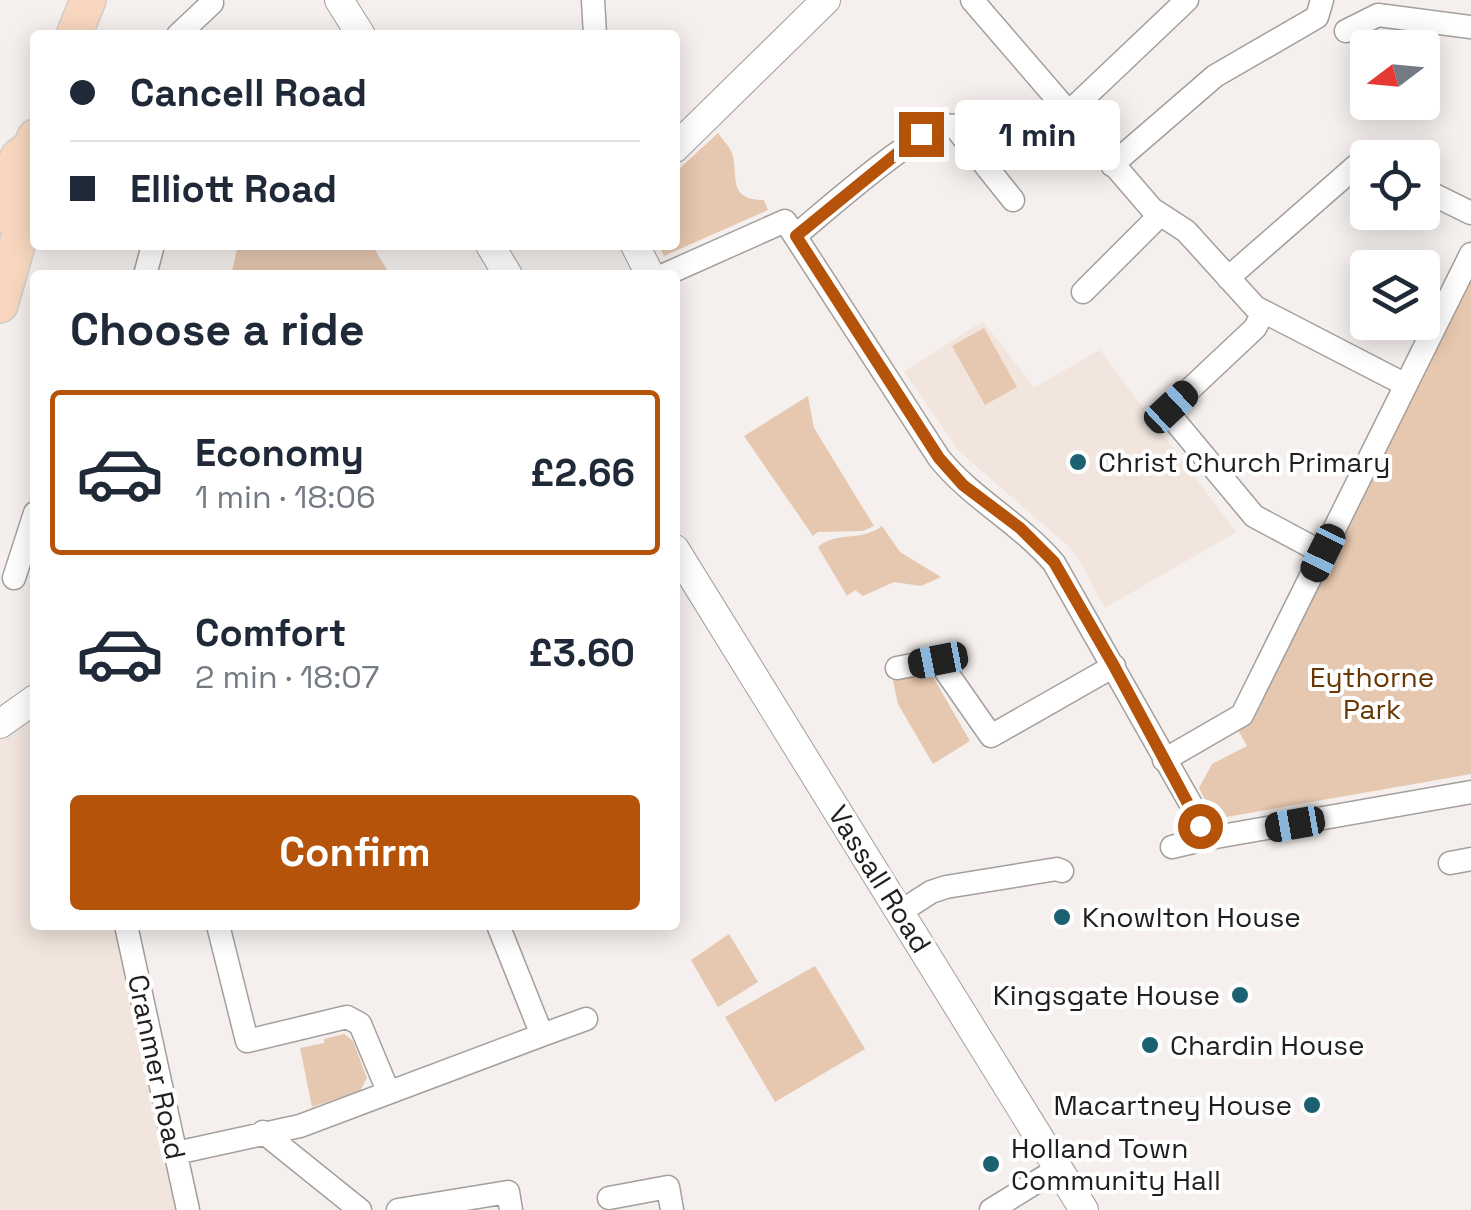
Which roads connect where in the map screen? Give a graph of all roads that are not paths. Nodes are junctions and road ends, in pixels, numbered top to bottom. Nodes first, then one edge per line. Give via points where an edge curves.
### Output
1 (88, 0) edge
2 (339, 0) edge
3 (593, 0) edge
4 (826, 0) edge
5 (972, 0) edge
6 (1187, 0) edge
7 (1322, 0) edge
8 (212, 2) dead end
9 (1374, 7) edge
10 (1471, 27) edge
11 (76, 30) edge
12 (183, 30) edge
13 (358, 30) edge
14 (595, 30) edge
15 (1346, 31) dead end
16 (1068, 113) junction
17 (680, 143) edge
18 (1112, 165) junction
19 (1350, 171) edge
20 (18, 181) edge
21 (1440, 198) edge
22 (1013, 200) dead end
23 (1471, 214) edge
24 (1159, 216) junction
25 (796, 236) junction
26 (1471, 254) edge
27 (675, 270) edge
28 (1228, 278) junction
29 (1083, 292) dead end
30 (0, 305) edge
31 (1263, 312) junction
32 (1406, 385) junction
33 (30, 529) edge
34 (1323, 553) junction
35 (680, 557) edge
36 (14, 578) dead end
37 (1114, 666) junction
38 (897, 668) dead end
39 (30, 703) edge
40 (0, 724) edge
41 (1164, 760) junction
42 (1471, 792) edge
43 (1210, 838) junction
44 (1172, 848) dead end
45 (1062, 870) dead end
46 (900, 912) junction
47 (135, 930) edge
48 (219, 930) edge
49 (500, 930) edge
50 (586, 1019) dead end
51 (542, 1035) junction
52 (388, 1091) junction
53 (263, 1132) junction
54 (176, 1152) junction
55 (1059, 1168) junction
56 (693, 1183) dead end
57 (609, 1198) dead end
58 (670, 1198) edge
59 (188, 1210) edge
60 (360, 1210) edge
61 (398, 1210) edge
62 (511, 1210) edge
63 (991, 1210) edge
64 (1084, 1210) edge

1 - 11 highway
2 - 13 street
3 - 14 street
4 - 17 street
5 - 16 street
6 - 16 street
7 - 18 street via 1316,17 1215,76
8 - 12 street
9 - 10 street
9 - 15 street
16 - 18 street
18 - 24 street
19 - 28 street
20 - 30 highway
21 - 23 street
22 - 25 street via 947,124 921,134
24 - 28 street via 1186,232
24 - 29 street
25 - 27 street via 785,221
25 - 37 street via 939,458 1054,562
26 - 32 street
28 - 31 street
31 - 32 street
31 - 34 street via 1256,328 1171,412 1254,516
32 - 34 street
33 - 36 street
34 - 41 street via 1242,715
35 - 46 street, Vassall Road
37 - 38 street via 991,736 938,660
37 - 41 street
39 - 40 street
41 - 43 street
42 - 43 street
43 - 44 street
45 - 46 street via 946,887
46 - 55 street, Vassall Road
47 - 54 street, Cranmer Road
48 - 52 street via 247,1040 347,1017 360,1024
49 - 51 street
50 - 51 street
51 - 52 street
52 - 53 street via 300,1126
53 - 54 street
53 - 60 street
54 - 59 street, Cranmer Road
55 - 63 street
55 - 64 street, Vassall Road
56 - 58 street
57 - 58 street
61 - 62 street via 508,1192

